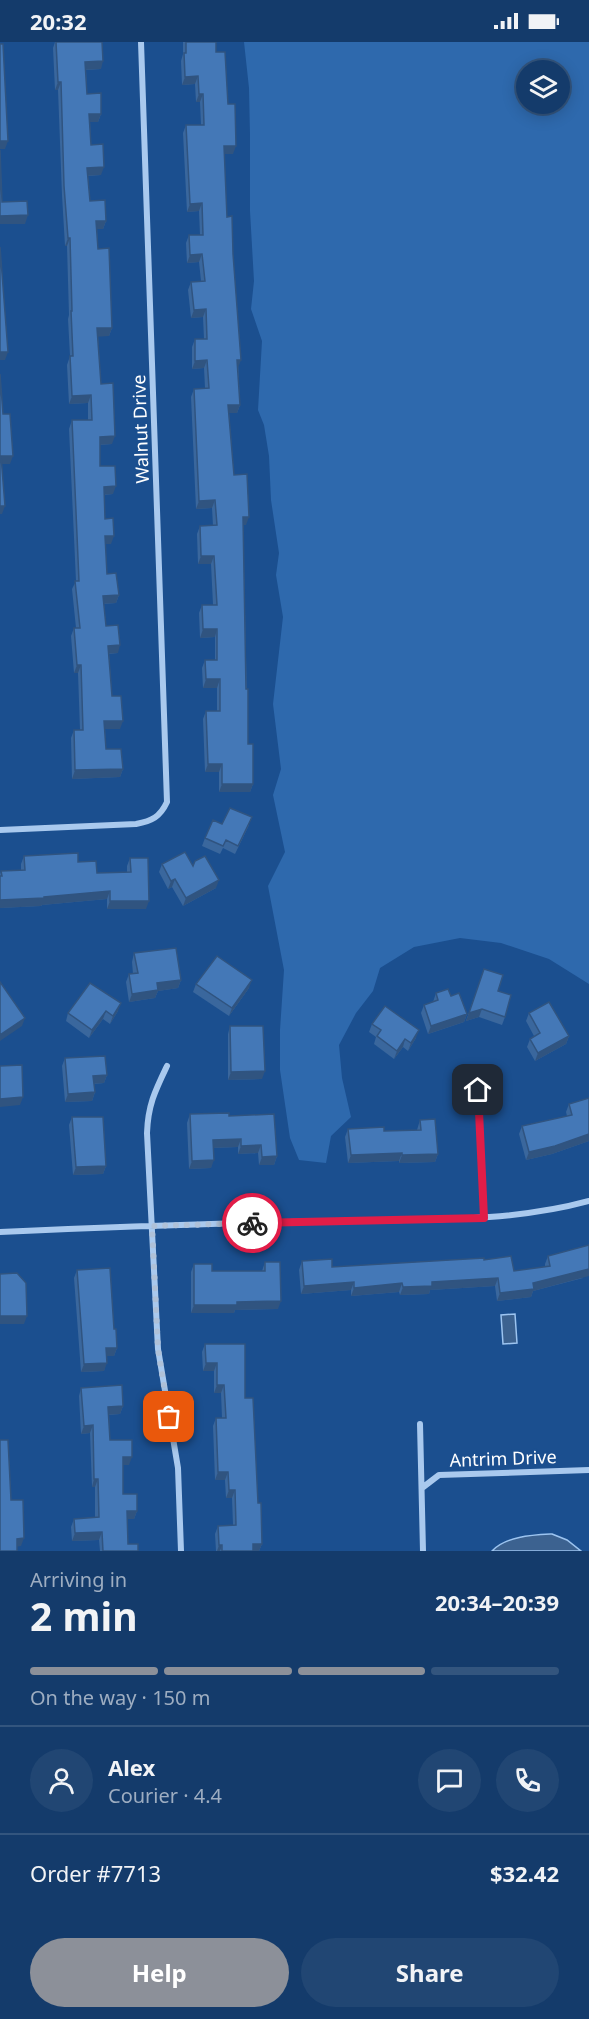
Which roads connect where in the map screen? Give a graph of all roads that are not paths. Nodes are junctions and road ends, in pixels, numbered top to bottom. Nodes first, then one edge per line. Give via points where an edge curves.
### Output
1 (141, 42) edge
2 (0, 831) edge
3 (167, 1066) dead end
4 (478, 1090) dead end
5 (589, 1201) edge
6 (484, 1218) junction
7 (152, 1226) junction
8 (0, 1232) edge
9 (420, 1424) dead end
10 (589, 1470) edge
11 (422, 1488) junction
12 (181, 1551) edge
13 (423, 1551) edge

1 - 2 street, Walnut Drive via 166,802 161,814 149,822
3 - 7 street via 148,1112
4 - 6 street
5 - 6 street via 538,1213
6 - 7 street
7 - 8 street
7 - 12 street via 158,1349 178,1468
9 - 11 street
10 - 11 street, Antrim Drive via 440,1475
11 - 13 street

